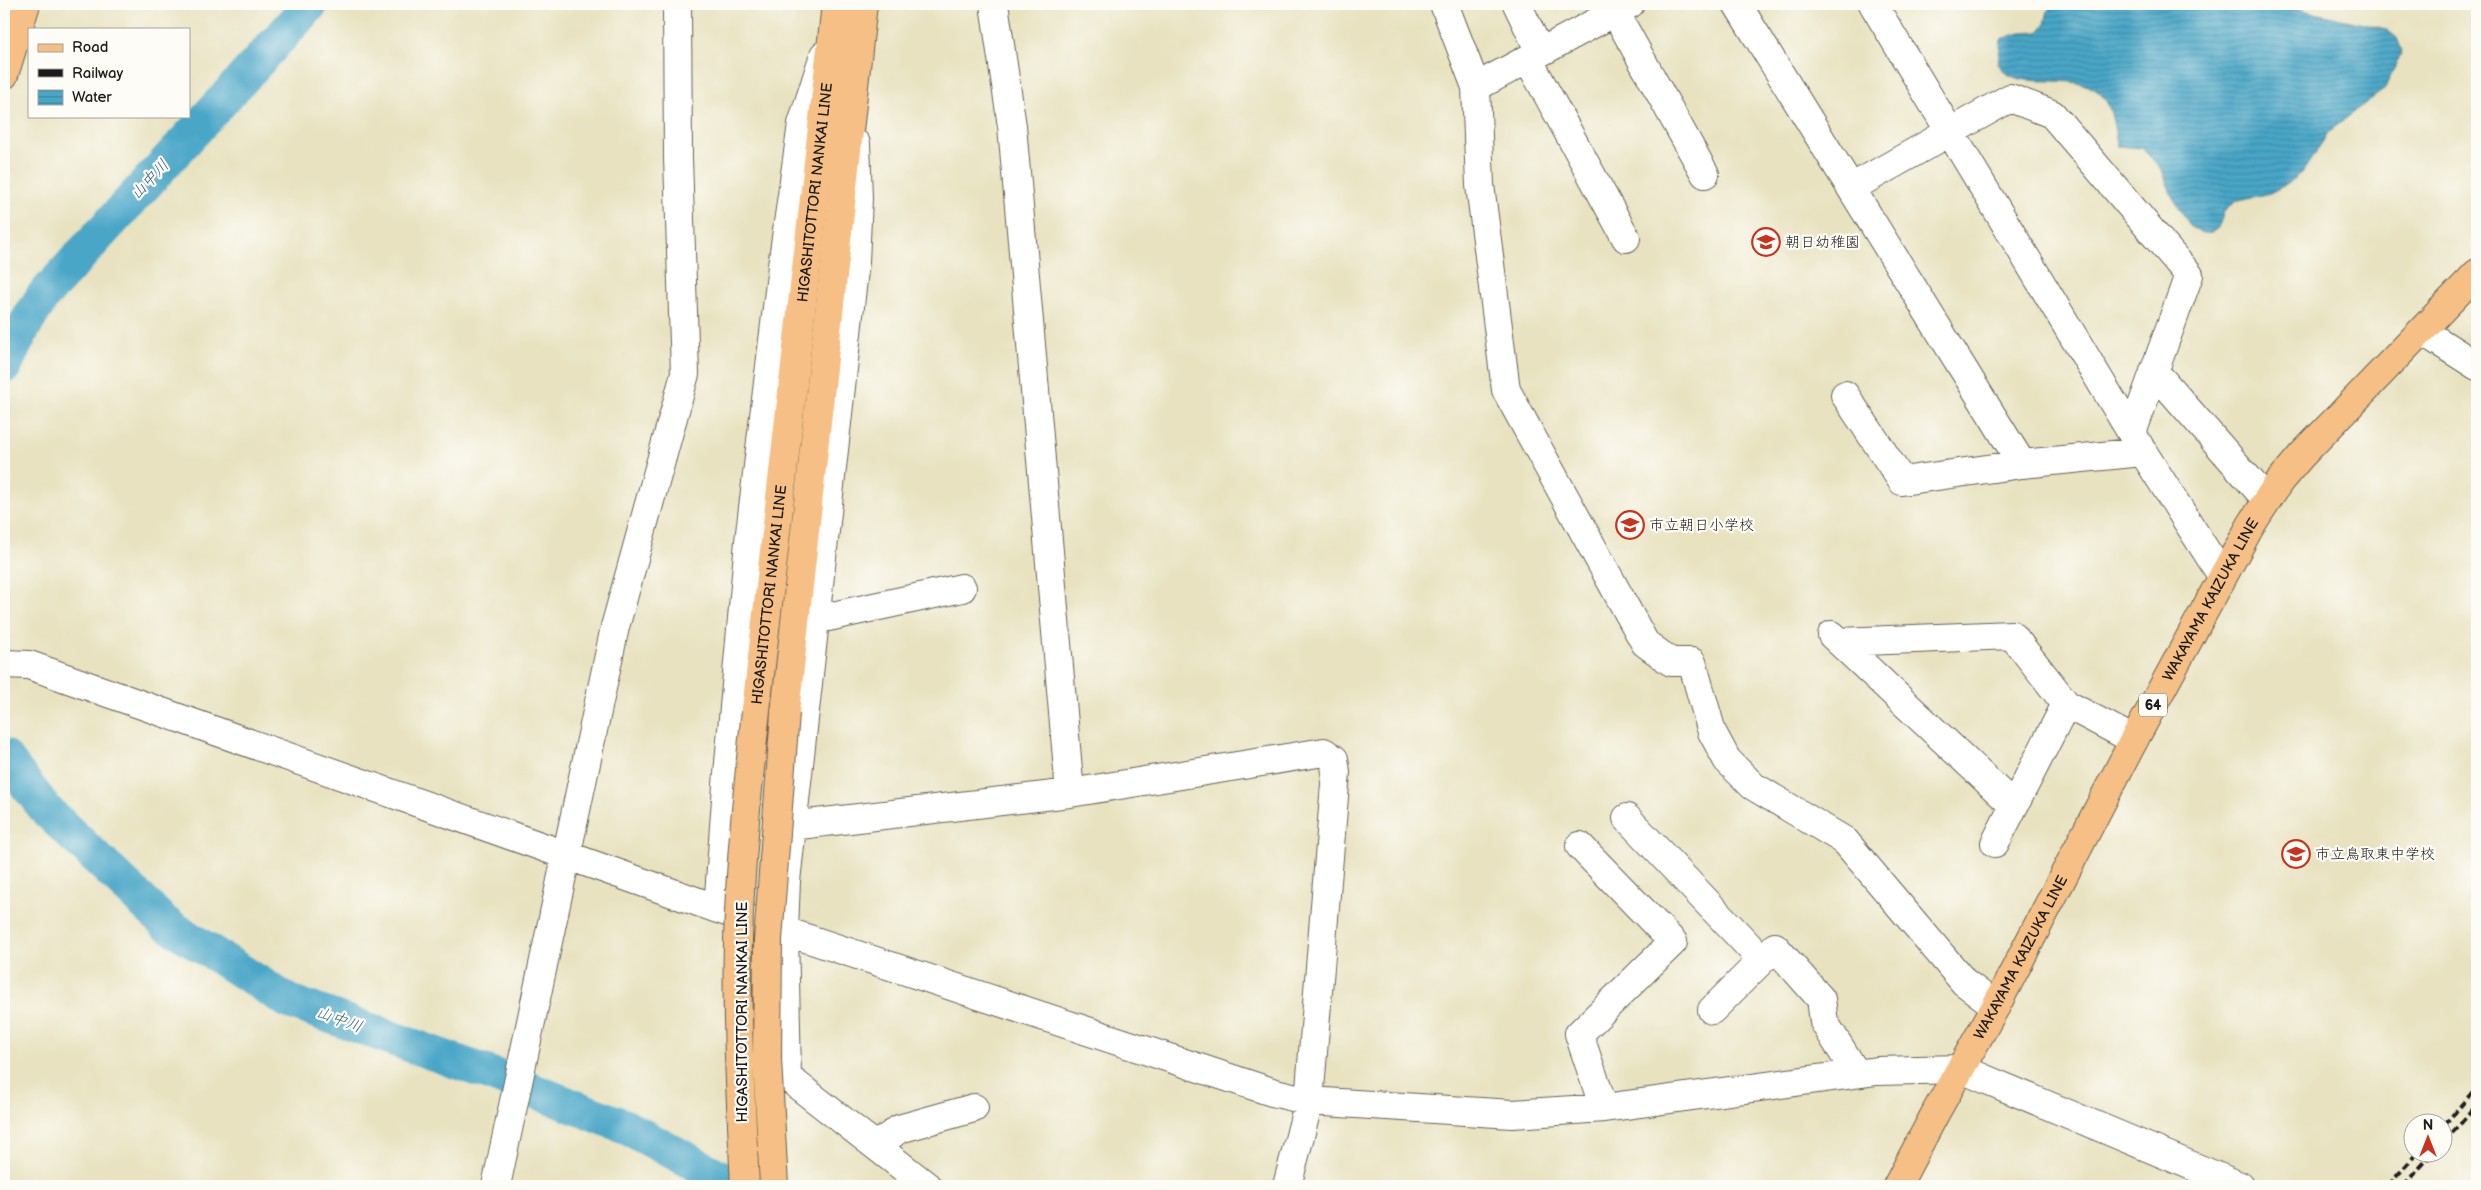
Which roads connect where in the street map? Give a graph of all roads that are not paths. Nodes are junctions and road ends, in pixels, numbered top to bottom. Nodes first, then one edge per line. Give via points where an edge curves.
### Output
1 (26, 4) edge
2 (677, 4) edge
3 (863, 4) edge
4 (994, 4) edge
5 (1444, 4) edge
6 (1517, 4) edge
7 (1737, 4) edge
8 (1872, 4) edge
9 (1623, 8) edge
10 (835, 14) edge
11 (1534, 55) junction
12 (4, 75) edge
13 (855, 75) junction
14 (1476, 86) junction
15 (1950, 132) junction
16 (1705, 174) dead end
17 (1851, 188) junction
18 (1626, 238) dead end
19 (2477, 273) edge
20 (2422, 331) junction
21 (2477, 366) edge
22 (2154, 371) junction
23 (1845, 395) dead end
24 (2137, 443) junction
25 (2022, 464) junction
26 (2267, 500) junction
27 (2222, 576) junction
28 (962, 588) dead end
29 (814, 620) junction
30 (10, 664) edge
31 (2066, 704) junction
32 (2134, 740) junction
33 (1070, 793) junction
34 (2014, 806) junction
35 (1627, 818) dead end
36 (791, 826) junction
37 (1995, 843) dead end
38 (1580, 846) dead end
39 (567, 855) junction
40 (718, 910) junction
41 (784, 930) junction
42 (1762, 960) junction
43 (1996, 1006) junction
44 (1712, 1010) dead end
45 (1961, 1069) junction
46 (1856, 1073) junction
47 (1309, 1101) junction
48 (974, 1108) dead end
49 (1604, 1108) junction
50 (876, 1146) junction
51 (496, 1186) edge
52 (745, 1186) edge
53 (774, 1186) edge
54 (927, 1186) edge
55 (1287, 1186) edge
56 (1897, 1186) edge
57 (2240, 1186) edge

1 - 12 main road
2 - 39 street via 685,374 615,627
3 - 13 main road, HIGASHITOTTORI NANKAI LINE
4 - 33 street via 1012,126
5 - 14 street
6 - 11 street
7 - 17 street
8 - 15 street
9 - 11 street
9 - 16 street
10 - 40 street via 802,124 782,266 749,541
10 - 52 main road, HIGASHITOTTORI NANKAI LINE, bridge via 756,710 742,862 738,941 739,1060
11 - 14 street
11 - 18 street
13 - 29 street via 858,198 855,261
13 - 53 main road, HIGASHITOTTORI NANKAI LINE, bridge via 785,713 768,940 767,1059
14 - 43 street via 1480,185 1506,390 1644,643 1671,662 1692,662 1712,732 1727,760 1753,786 1845,842 1964,982
15 - 17 street
15 - 22 street via 2010,98 2052,114 2189,275
15 - 24 street
17 - 25 street
19 - 20 main road, WAKAYAMA KAIZUKA LINE / 64
20 - 21 street
20 - 26 main road, WAKAYAMA KAIZUKA LINE / 64 via 2301,456
22 - 24 street
22 - 26 street
23 - 25 street via 1902,481
24 - 25 street
24 - 27 street
26 - 27 main road, WAKAYAMA KAIZUKA LINE / 64
27 - 32 main road, WAKAYAMA KAIZUKA LINE / 64
28 - 29 street
29 - 36 street
30 - 39 street via 29,665
31 - 32 street
31 - 34 street
31 - 34 street via 2012,635 1833,635
32 - 43 main road, WAKAYAMA KAIZUKA LINE / 64
33 - 36 street
33 - 47 street via 1324,752 1334,759 1336,772
34 - 37 street
35 - 42 street
36 - 41 street
38 - 49 street via 1673,942 1579,1034
39 - 40 street
39 - 51 street
40 - 41 street
41 - 47 street
41 - 50 street via 787,1077
42 - 44 street
42 - 46 street via 1775,947 1822,999 1824,1022
43 - 45 main road, WAKAYAMA KAIZUKA LINE / 64
45 - 46 street
45 - 56 main road, WAKAYAMA KAIZUKA LINE / 64
45 - 57 street
46 - 49 street
47 - 49 street via 1512,1114
47 - 55 street
48 - 50 street via 899,1129
50 - 54 street

